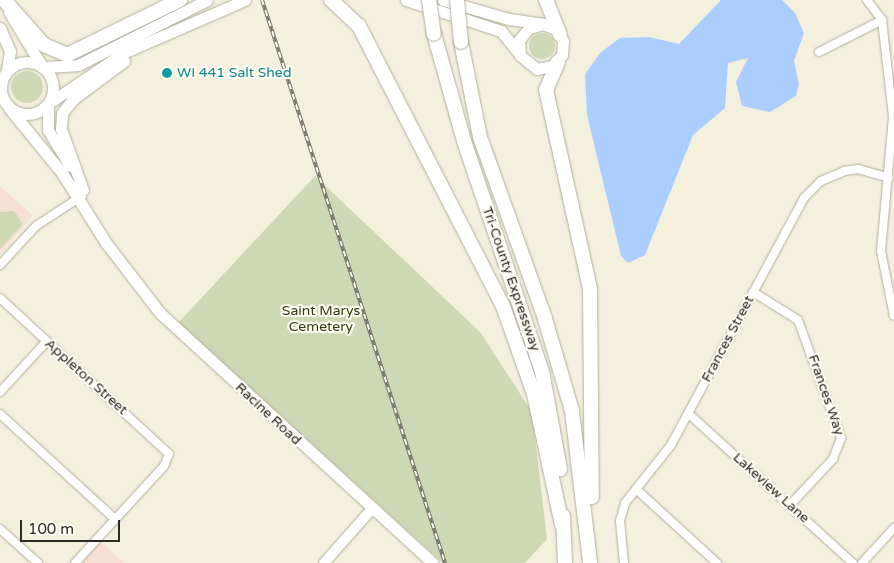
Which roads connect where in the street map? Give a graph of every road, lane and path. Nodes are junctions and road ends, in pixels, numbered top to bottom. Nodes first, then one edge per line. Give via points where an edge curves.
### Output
1 (4, 0) edge
2 (180, 0) edge
3 (207, 0) edge
4 (245, 0) edge
5 (331, 0) edge
6 (406, 0) edge
7 (429, 0) edge
8 (443, 0) edge
9 (457, 0) edge
10 (546, 0) edge
11 (867, 0) edge
12 (0, 1) edge
13 (882, 20) junction
14 (543, 24) junction
15 (0, 28) edge
16 (560, 34) junction
17 (138, 48) junction
18 (819, 52) dead end
19 (520, 55) junction
20 (558, 62) junction
21 (42, 66) junction
22 (7, 70) junction
23 (48, 104) junction
24 (9, 108) junction
25 (889, 178) junction
26 (82, 194) junction
27 (0, 265) edge
28 (753, 292) junction
29 (0, 298) edge
30 (894, 316) edge
31 (47, 341) junction
32 (0, 392) edge
33 (0, 414) edge
34 (689, 414) junction
35 (636, 489) junction
36 (790, 505) junction
37 (372, 510) junction
38 (585, 516) junction
39 (116, 519) junction
40 (562, 525) junction
41 (894, 528) edge
42 (0, 529) edge
43 (38, 563) edge
44 (75, 563) edge
45 (324, 563) edge
46 (433, 563) edge
47 (565, 563) edge
48 (590, 563) edge
49 (624, 563) edge
50 (717, 563) edge
51 (853, 563) edge
52 (862, 563) edge

1 - 2 highway via 44,45 67,55
3 - 21 main road via 78,65
4 - 17 main road
5 - 40 highway via 359,26 503,306 534,394
6 - 19 main road via 501,31
7 - 40 highway, Tri-County Expressway, bridge via 434,34 464,141 547,390 559,460
8 - 14 main road
9 - 38 highway, Tri-County Expressway, bridge via 461,42 480,137 563,376 582,470
10 - 16 highway
11 - 13 street
12 - 21 main road
13 - 18 street
13 - 25 street via 894,128
14 - 16 main road
14 - 19 main road via 523,33
15 - 22 main road via 10,51
16 - 20 main road via 564,48
17 - 23 main road
17 - 26 main road via 73,99 62,113 61,129
19 - 20 main road via 538,69
20 - 38 highway via 547,82 548,103 580,231 591,313 592,504
21 - 22 main road via 28,62
21 - 23 main road via 52,80
22 - 24 main road via 1,94
23 - 24 main road via 34,114
23 - 26 main road, Racine Road via 48,130
24 - 26 main road, Racine Road
25 - 28 street, Frances Street via 851,169 814,186
25 - 30 street via 880,251
26 - 27 street via 36,226
26 - 37 main road, Racine Road via 116,254 174,328
28 - 34 street, Frances Street
28 - 36 street, Frances Way via 798,320 842,438 836,455
29 - 31 street, Appleton Street
31 - 32 street
31 - 39 street, Appleton Street via 169,457
33 - 39 street
34 - 35 street, Frances Street via 666,453
34 - 36 street, Lakeview Lane
35 - 49 street, Frances Street via 621,515
35 - 50 street
36 - 51 street, Lakeview Lane
37 - 45 street
37 - 46 main road, Racine Road
38 - 48 highway, Tri-County Expressway
39 - 44 street
40 - 47 highway, Tri-County Expressway
41 - 52 street
42 - 43 street

